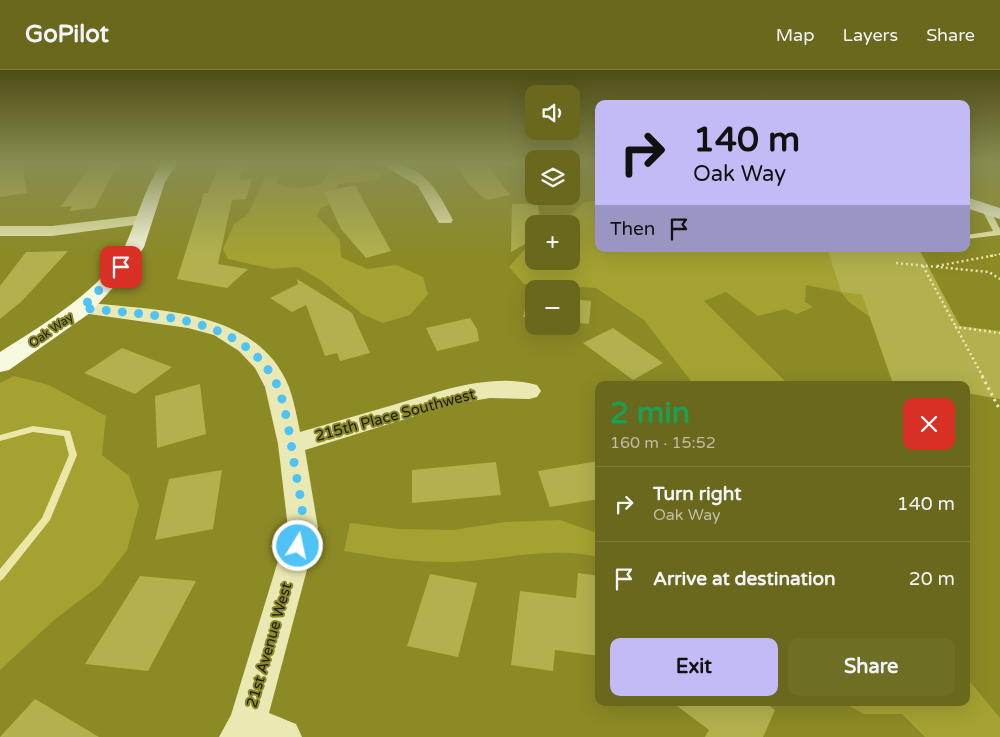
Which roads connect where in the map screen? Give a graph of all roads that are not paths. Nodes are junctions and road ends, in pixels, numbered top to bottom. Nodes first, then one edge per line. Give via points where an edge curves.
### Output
1 (153, 193) edge
2 (432, 193) edge
3 (970, 203) edge
4 (993, 211) edge
5 (143, 220) junction
6 (445, 220) dead end
7 (0, 231) edge
8 (999, 234) edge
9 (970, 236) edge
10 (82, 308) junction
11 (0, 364) edge
12 (529, 391) dead end
13 (291, 444) junction
14 (243, 731) edge
15 (283, 737) edge

1 - 5 street, Oak Way
2 - 6 street
3 - 4 street
4 - 8 lane
5 - 7 street via 52,231
5 - 10 street, Oak Way via 134,246 121,267
8 - 9 lane
10 - 11 street, Oak Way
10 - 13 street, 21st Avenue West via 190,322 221,332 247,346 264,364 277,387
12 - 13 street, 215th Place Southwest via 490,390 453,396
13 - 14 street, 21st Avenue West via 303,528
14 - 15 street

